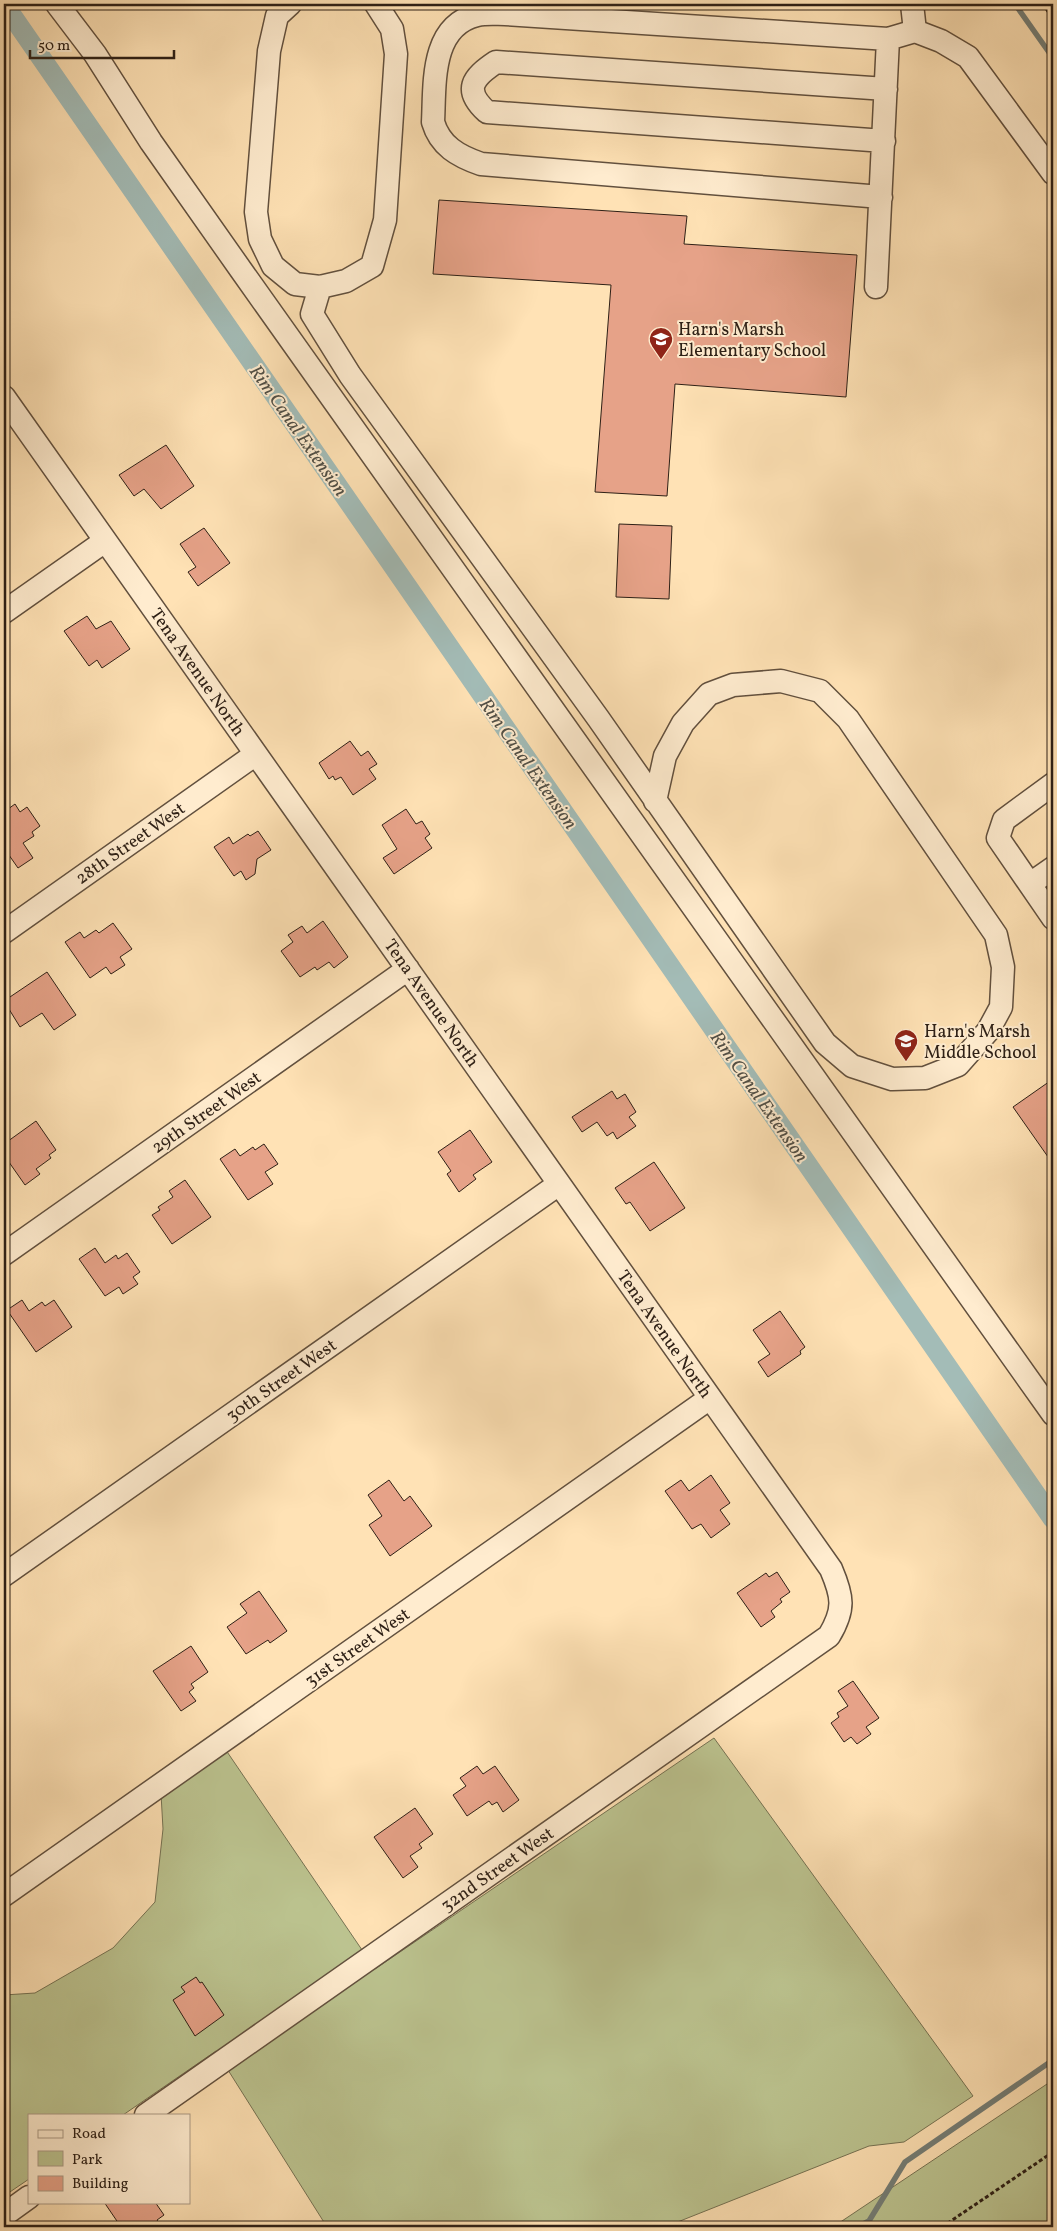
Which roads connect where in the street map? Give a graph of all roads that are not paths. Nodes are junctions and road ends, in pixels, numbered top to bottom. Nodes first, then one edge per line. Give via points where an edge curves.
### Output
1 (57, 4) edge
2 (290, 4) edge
3 (376, 4) edge
4 (912, 4) edge
5 (915, 31) junction
6 (888, 39) junction
7 (886, 89) junction
8 (884, 141) junction
9 (1053, 173) edge
10 (882, 197) junction
11 (320, 287) junction
12 (876, 287) dead end
13 (4, 397) edge
14 (105, 541) junction
15 (4, 612) edge
16 (256, 754) junction
17 (1053, 784) edge
18 (655, 801) junction
19 (1053, 868) edge
20 (1030, 884) junction
21 (1053, 918) edge
22 (4, 932) edge
23 (408, 969) junction
24 (559, 1184) junction
25 (4, 1254) edge
26 (710, 1398) junction
27 (1053, 1414) edge
28 (4, 1575) edge
29 (840, 1617) joint
30 (4, 1895) edge
31 (147, 2114) edge
32 (28, 2198) edge
33 (4, 2215) edge

1 - 27 street via 84,38 151,142 241,270
2 - 11 street via 277,16 268,52 256,212 260,239 273,266 295,284
3 - 11 street via 392,29 396,54 385,220 372,266 346,281
4 - 5 street
5 - 6 street
5 - 9 street via 968,57
6 - 7 street
6 - 10 street via 504,14 477,15 453,28 444,40 436,63 433,122 446,147 481,164
7 - 8 street
7 - 8 street via 496,62 475,79 472,91 476,102 487,112
8 - 10 street
10 - 12 street
11 - 18 street via 312,314 350,375
13 - 14 street, Tena Avenue North
14 - 15 street
14 - 16 street, Tena Avenue North
16 - 22 street, 28th Street West
16 - 23 street, Tena Avenue North
17 - 20 street via 1004,820 998,838
18 - 18 street via 825,1043 852,1066 892,1079 925,1078 958,1065 988,1031 1001,1007 1003,968 996,936 848,719 820,691 781,681 733,685 710,694 683,723 665,756
19 - 20 street
20 - 21 street
23 - 24 street, Tena Avenue North
23 - 25 street, 29th Street West
24 - 26 street, Tena Avenue North
24 - 28 street, 30th Street West
26 - 29 street, Tena Avenue North via 831,1569 839,1589
26 - 30 street, 31st Street West
29 - 31 street, 32nd Street West via 829,1636
32 - 33 street

